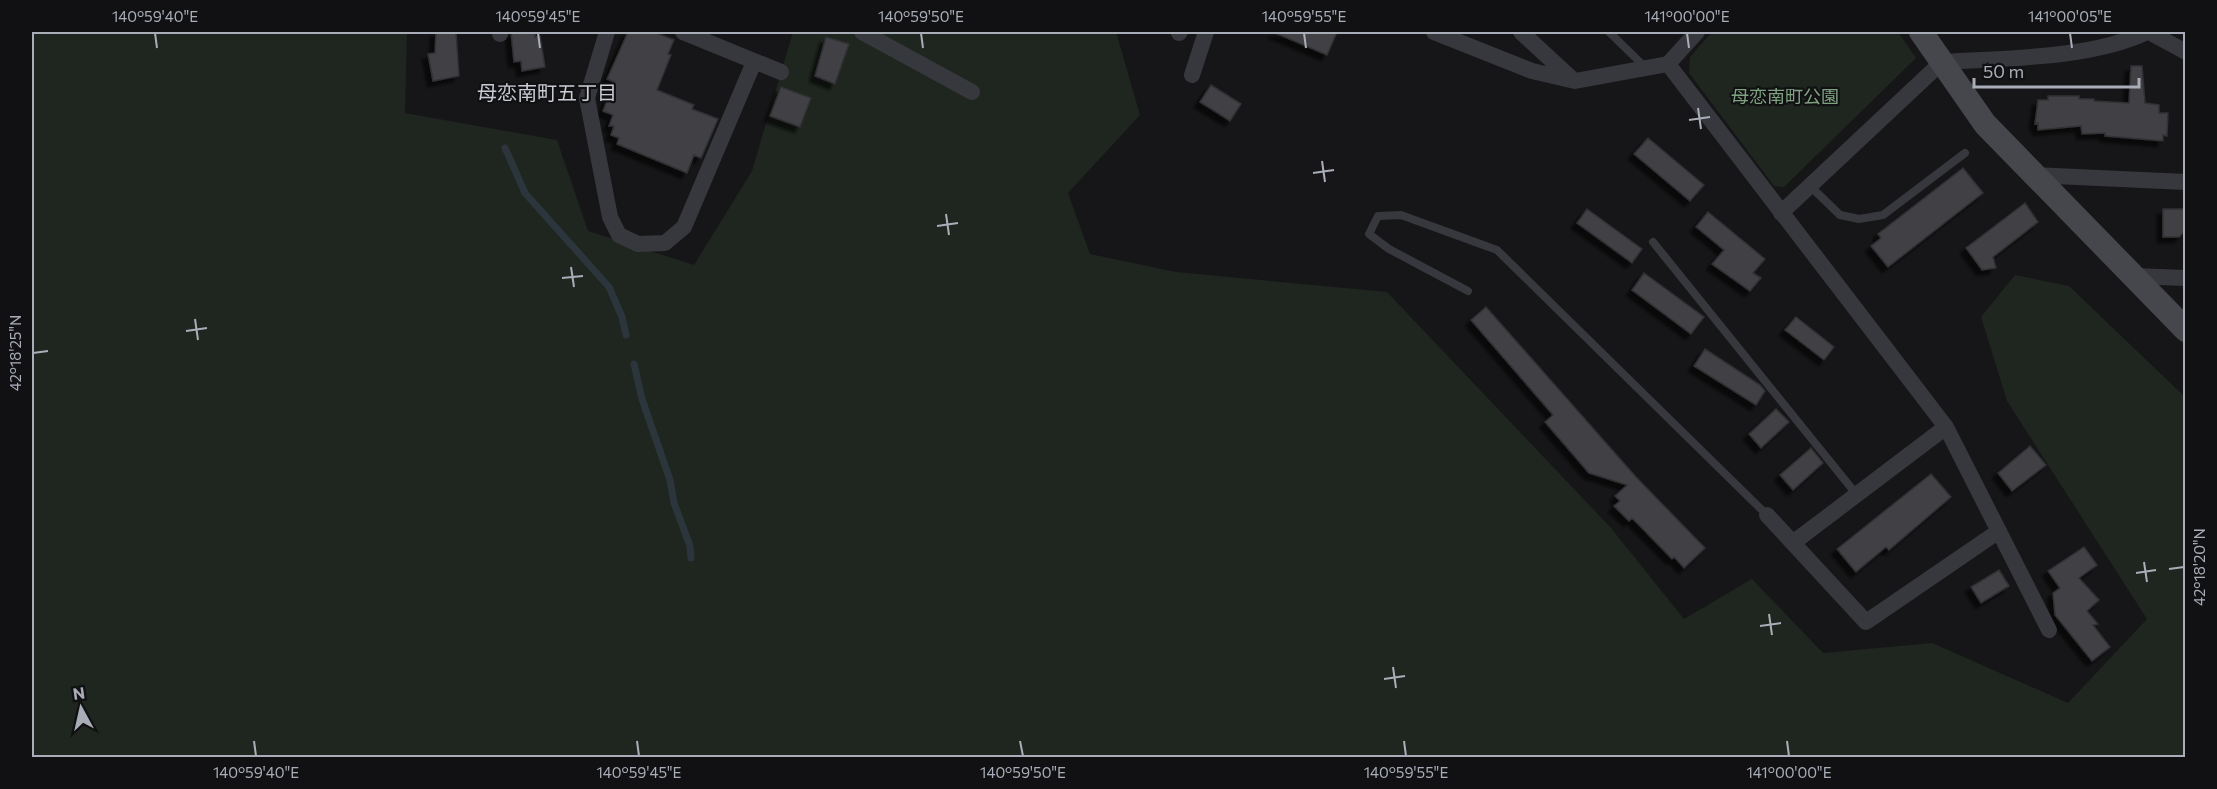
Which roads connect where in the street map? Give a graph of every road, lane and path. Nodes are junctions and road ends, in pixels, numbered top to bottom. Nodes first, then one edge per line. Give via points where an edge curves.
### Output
1 (607, 32) edge
2 (683, 32) edge
3 (862, 32) edge
4 (1206, 32) edge
5 (1434, 32) edge
6 (1521, 32) edge
7 (1609, 32) edge
8 (1697, 32) edge
9 (1921, 32) edge
10 (2148, 32) edge
11 (2118, 36) edge
12 (2186, 51) edge
13 (754, 62) junction
14 (1942, 62) junction
15 (1668, 64) junction
16 (1646, 69) junction
17 (781, 72) dead end
18 (1192, 75) dead end
19 (1575, 81) junction
20 (972, 92) dead end
21 (1965, 153) dead end
22 (2033, 175) junction
23 (2186, 182) edge
24 (1810, 186) junction
25 (1781, 213) junction
26 (1653, 242) dead end
27 (2133, 276) junction
28 (2186, 278) edge
29 (1468, 291) dead end
30 (2186, 330) edge
31 (1946, 427) junction
32 (1857, 495) junction
33 (1767, 515) joint
34 (1999, 531) junction
35 (1794, 542) junction
36 (2049, 630) dead end

1 - 13 street via 587,98 610,217 619,235 638,244 665,243 684,227
2 - 13 street
3 - 20 street
4 - 18 street
5 - 19 street via 1532,71
6 - 19 street
7 - 16 lane
8 - 15 street
9 - 14 street
10 - 11 street
10 - 12 street
11 - 14 street via 2040,57
13 - 17 street
14 - 22 street via 1985,124
14 - 24 street
15 - 16 street
15 - 25 street
16 - 19 street
21 - 24 lane via 1883,215 1859,219 1840,215
22 - 23 street
22 - 27 street
24 - 25 street
25 - 31 street
26 - 32 lane
27 - 28 street
27 - 30 street
29 - 33 lane via 1389,249 1370,234 1378,216 1401,215 1497,250
31 - 32 street
31 - 34 street
32 - 35 street
33 - 35 street
34 - 35 street via 1866,622
34 - 36 street

